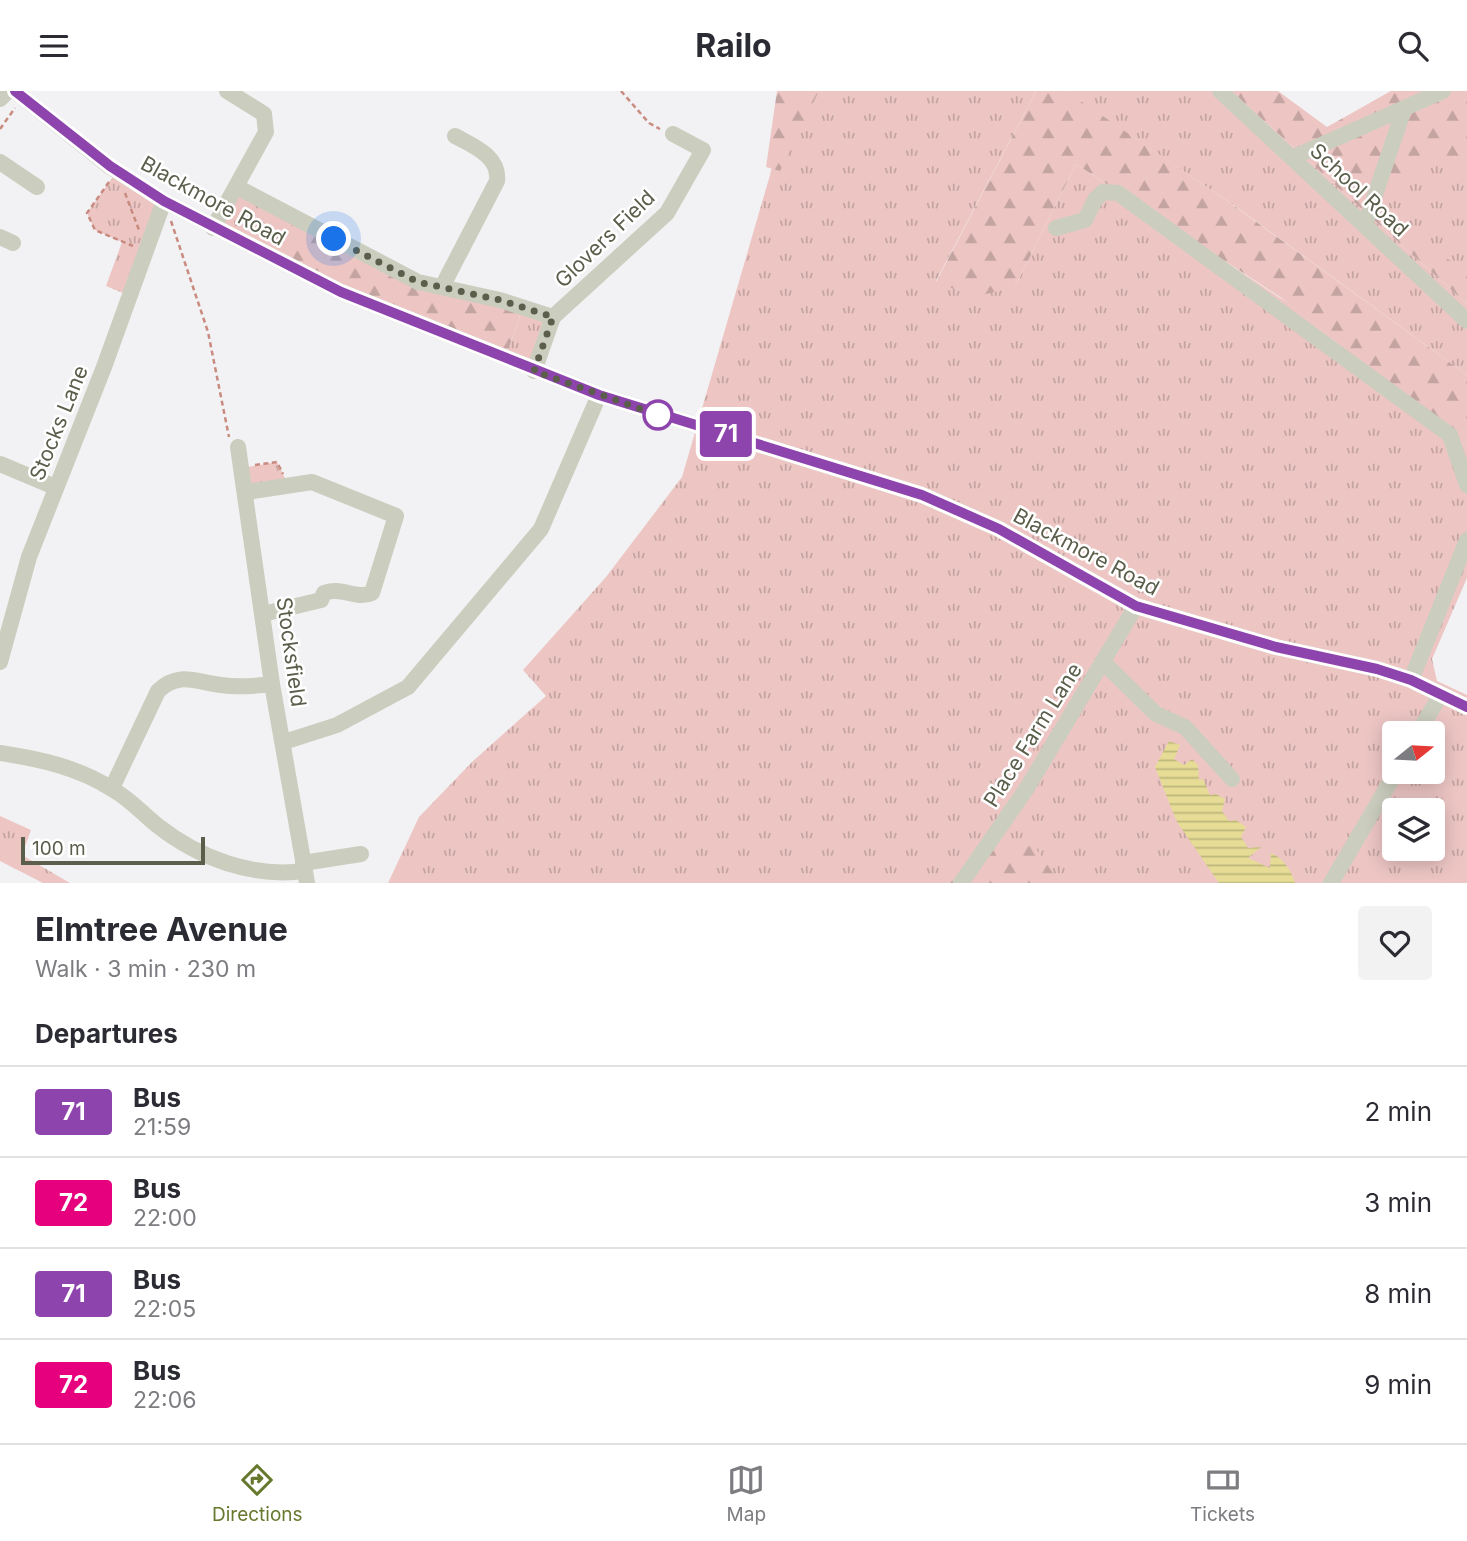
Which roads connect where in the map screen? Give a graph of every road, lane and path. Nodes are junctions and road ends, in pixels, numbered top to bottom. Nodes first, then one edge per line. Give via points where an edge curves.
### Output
1 (227, 91) edge
2 (621, 91) edge
3 (1220, 91) edge
4 (1443, 91) edge
5 (15, 93) edge
6 (0, 99) edge
7 (1404, 109) junction
8 (0, 129) edge
9 (673, 134) joint
10 (455, 136) dead end
11 (1294, 157) junction
12 (0, 162) edge
13 (117, 171) junction
14 (37, 187) dead end
15 (237, 187) junction
16 (164, 201) junction
17 (1365, 225) junction
18 (213, 228) junction
19 (1056, 228) dead end
20 (146, 251) junction
21 (442, 287) junction
22 (553, 317) junction
23 (1467, 321) edge
24 (534, 371) junction
25 (599, 395) junction
26 (238, 447) joint
27 (0, 464) edge
28 (242, 468) junction
29 (288, 484) junction
30 (1467, 485) edge
31 (55, 487) junction
32 (247, 492) junction
33 (1467, 540) edge
34 (8, 602) edge
35 (1136, 606) junction
36 (263, 614) junction
37 (0, 662) edge
38 (1103, 662) junction
39 (1411, 680) junction
40 (272, 684) junction
41 (1441, 694) junction
42 (1467, 707) edge
43 (1425, 721) edge
44 (284, 741) junction
45 (0, 753) edge
46 (1232, 779) dead end
47 (1389, 784) edge
48 (112, 788) junction
49 (362, 854) dead end
50 (304, 873) edge
51 (961, 883) edge
52 (1332, 883) edge

1 - 15 street via 259,109 267,123 263,140
2 - 9 path via 649,123
3 - 11 street, School Road
4 - 7 street
5 - 6 street
5 - 8 path
5 - 13 street, Blackmore Road
7 - 11 street
7 - 17 street
9 - 22 street, Glovers Field via 711,149 667,213
10 - 21 street via 483,152 498,173
11 - 17 street, School Road
12 - 14 street
13 - 16 street, Blackmore Road
13 - 20 path
13 - 20 path via 87,213 95,230
15 - 18 street
15 - 21 street, Glovers Field via 418,282
16 - 18 street, Blackmore Road
16 - 20 street, Stocks Lane
16 - 26 path via 208,332 231,445
17 - 23 street, School Road
18 - 24 street, Blackmore Road via 341,292
19 - 30 street via 1085,220 1103,192 1118,193 1450,435
20 - 31 street, Stocks Lane
21 - 22 street, Glovers Field
22 - 24 street, Glovers Field
24 - 25 street, Blackmore Road
25 - 35 street, Blackmore Road via 922,495 999,529
25 - 44 street via 541,529 408,687 337,725
26 - 28 street, Stocksfield
27 - 31 street
28 - 29 path via 277,461
28 - 32 street, Stocksfield
29 - 32 street
29 - 36 street via 312,482 396,516 372,593 365,596 334,589 321,600
31 - 34 street, Stocks Lane
32 - 36 street, Stocksfield
33 - 39 street
34 - 37 street, Stocks Lane
35 - 38 street, Place Farm Lane
35 - 39 street, Blackmore Road via 1229,635
36 - 40 street, Stocksfield
38 - 46 street via 1156,715 1176,722 1194,736
38 - 51 street, Place Farm Lane via 1027,788
39 - 41 street, Blackmore Road
40 - 44 street, Stocksfield
40 - 48 street via 222,686 190,678 165,684
41 - 42 street, Blackmore Road
41 - 43 street
44 - 50 street, Stocksfield
45 - 48 street via 58,765
47 - 52 street
48 - 50 street via 159,826 214,859 262,873
49 - 50 street

